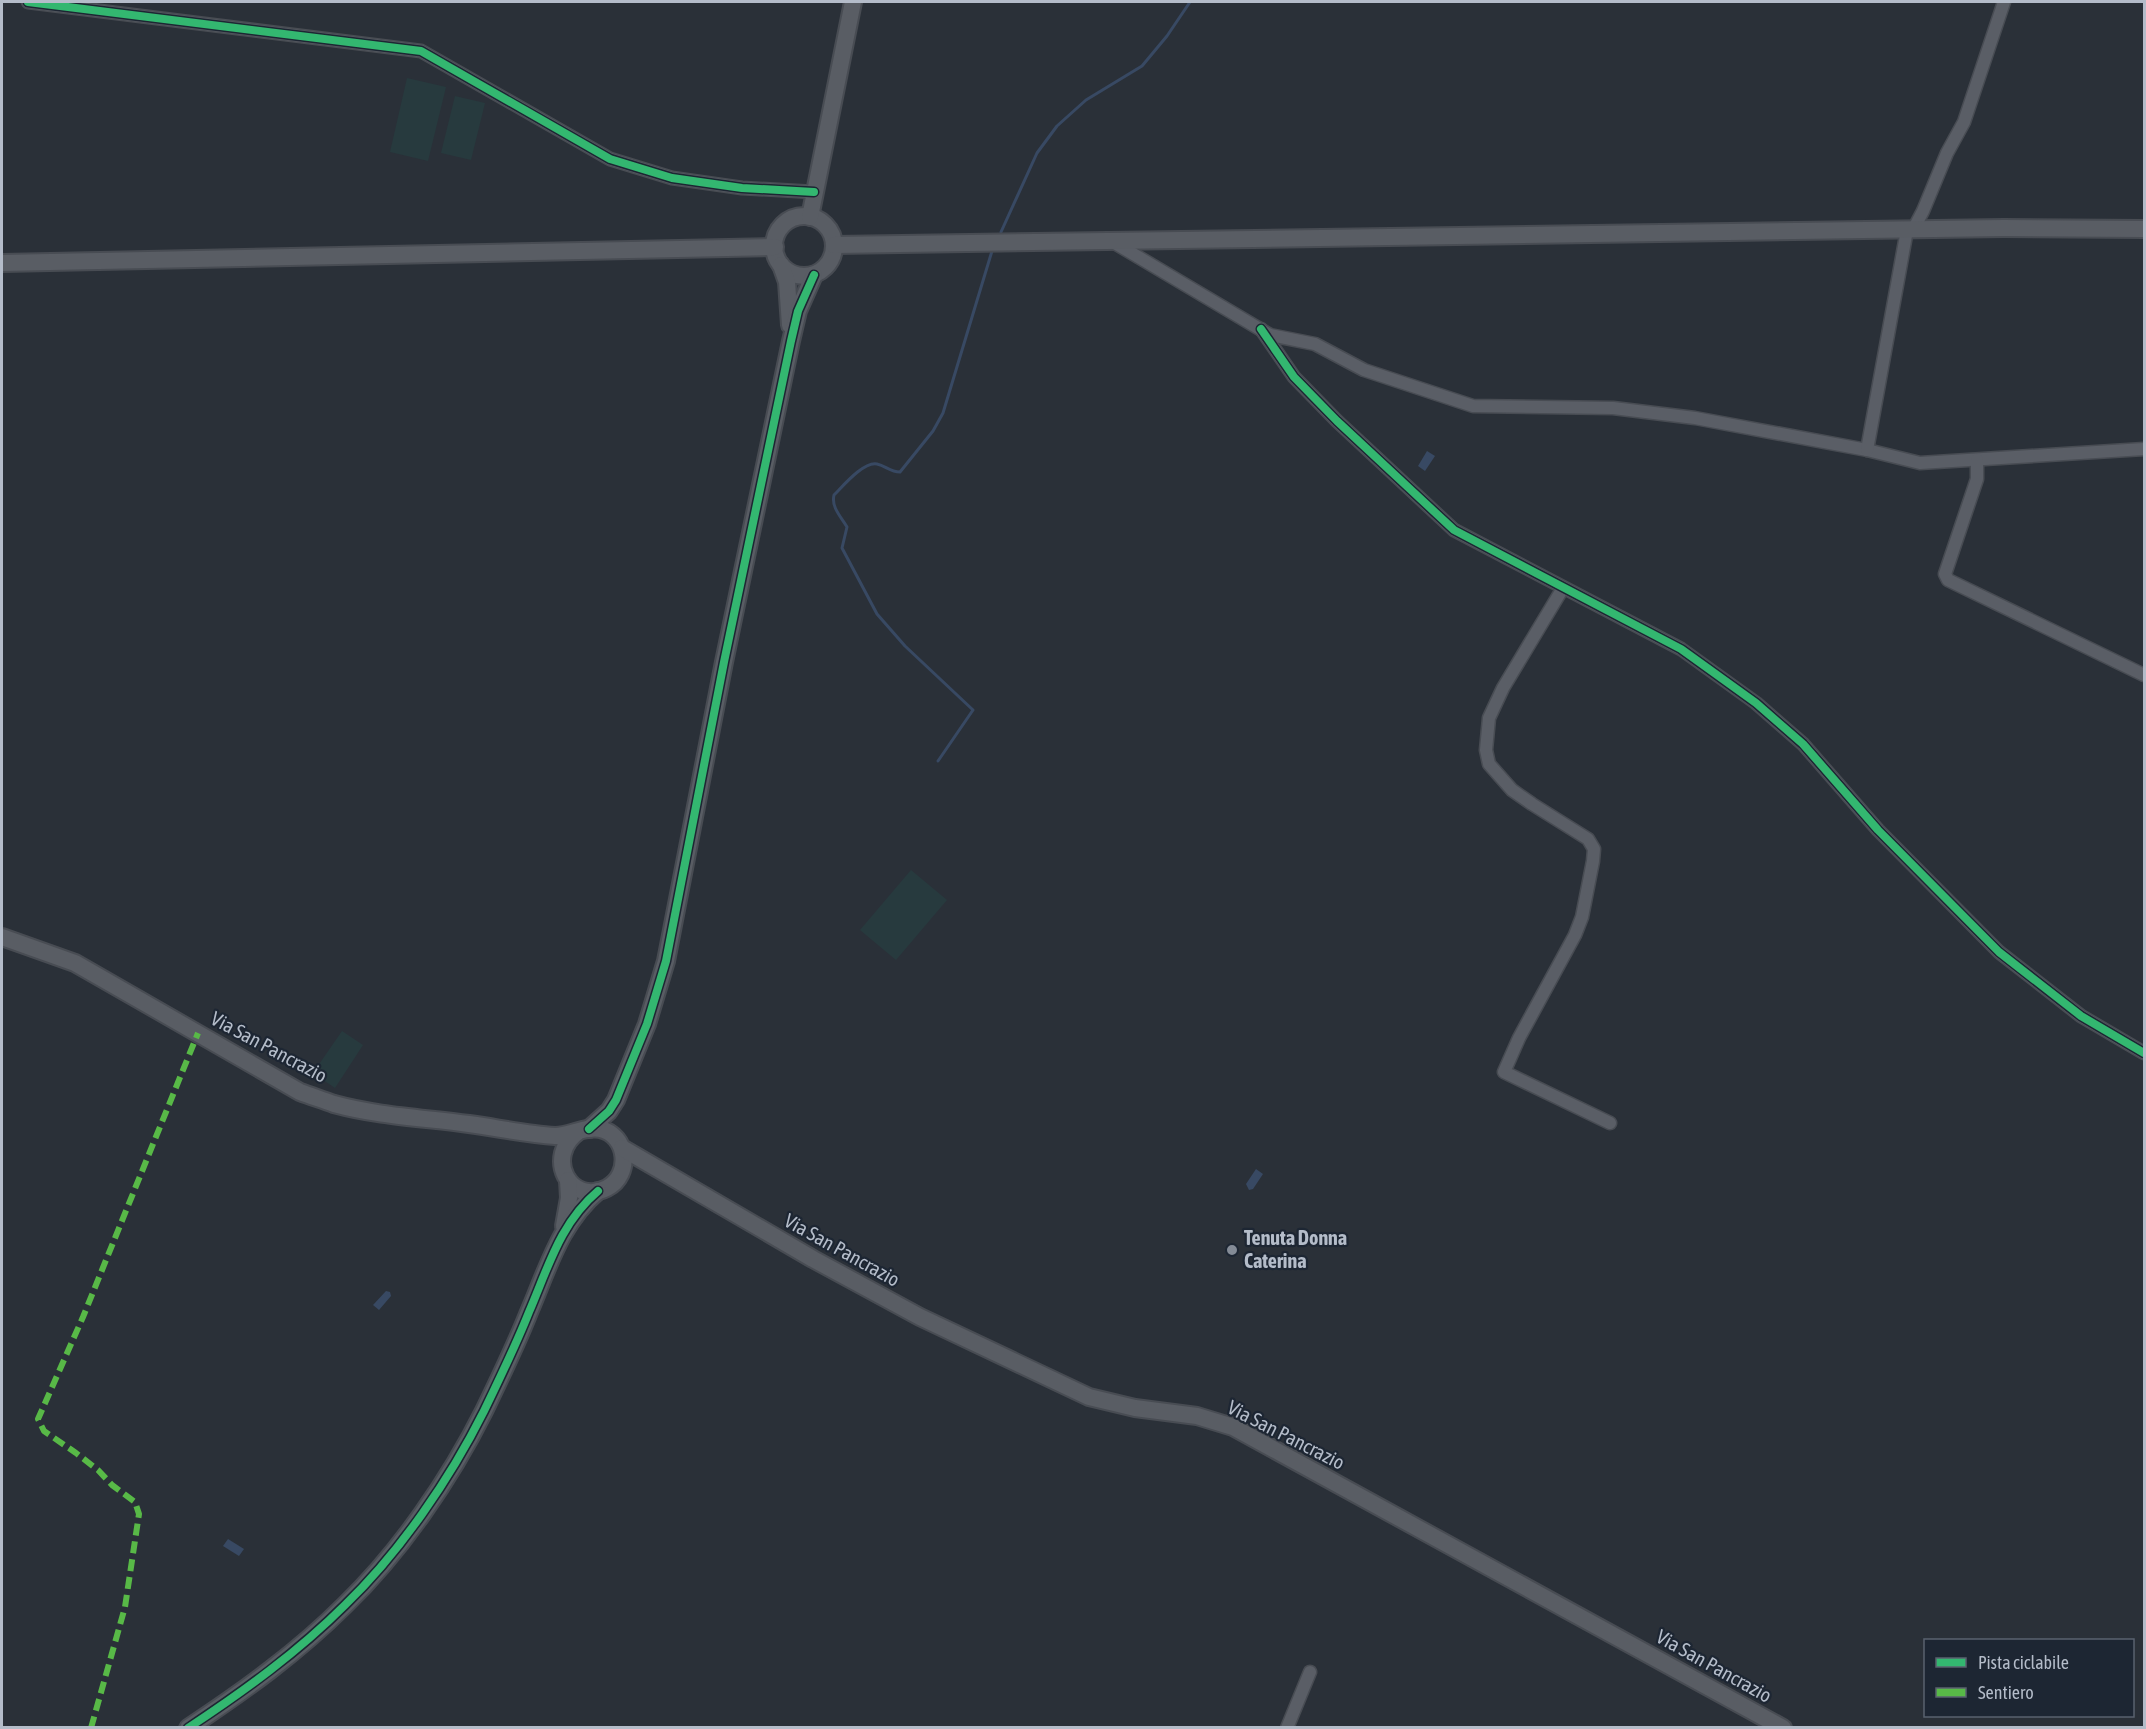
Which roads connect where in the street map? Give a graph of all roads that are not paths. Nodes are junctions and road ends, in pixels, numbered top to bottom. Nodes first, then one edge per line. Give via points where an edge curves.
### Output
1 (28, 2) edge
2 (853, 2) edge
3 (2004, 2) edge
4 (814, 192) junction
5 (810, 217) junction
6 (2145, 229) edge
7 (1910, 230) junction
8 (1113, 242) junction
9 (834, 246) junction
10 (775, 247) junction
11 (2, 263) edge
12 (781, 265) junction
13 (814, 275) junction
14 (1261, 329) junction
15 (791, 340) junction
16 (2145, 449) edge
17 (1867, 450) junction
18 (1977, 460) junction
19 (1563, 588) junction
20 (2145, 675) edge
21 (2, 937) edge
22 (2145, 1053) edge
23 (629, 1071) junction
24 (1610, 1123) dead end
25 (584, 1130) junction
26 (536, 1133) junction
27 (620, 1144) junction
28 (661, 1169) junction
29 (622, 1171) junction
30 (565, 1174) junction
31 (598, 1191) junction
32 (561, 1236) junction
33 (1310, 1672) dead end
34 (188, 1728) edge
35 (1287, 1728) edge
36 (1783, 1728) edge

1 - 4 street via 421,51 610,159 672,178 742,188
2 - 4 main road
3 - 7 street via 1964,122 1923,211
4 - 5 main road
5 - 9 main road via 829,230
5 - 10 main road via 785,224
6 - 7 main road
7 - 8 main road
7 - 17 street
8 - 9 main road
8 - 14 street
9 - 13 main road via 829,264
10 - 11 main road
10 - 12 main road
12 - 13 main road via 796,275
12 - 15 main road via 787,282
13 - 15 main road via 798,311
14 - 17 street via 1270,335 1316,344 1364,370 1473,406 1613,408 1695,418
14 - 19 street via 1294,377 1454,530
15 - 23 main road via 666,961
16 - 18 street
17 - 18 street via 1920,463
18 - 20 street via 1977,479 1945,574 1948,580
19 - 22 street via 1682,649 1756,703 1810,751 1878,830 1999,952 2081,1016
19 - 24 street via 1503,688 1489,718 1486,750 1489,764 1512,790 1588,839 1594,849 1593,861 1575,935 1504,1072
21 - 26 main road, Via San Pancrazio via 75,963 309,1095 380,1113
23 - 25 main road via 609,1111
23 - 27 main road via 629,1088 618,1116
25 - 26 main road, Via San Pancrazio via 557,1136
25 - 27 main road via 599,1129
25 - 30 main road via 565,1144
26 - 30 main road
27 - 28 main road, Via San Pancrazio
27 - 29 main road
28 - 29 main road via 644,1166
28 - 36 main road, Via San Pancrazio via 920,1317 1079,1392 1135,1408 1197,1416 1233,1427
29 - 31 main road via 613,1184
30 - 31 main road via 581,1190
30 - 32 main road via 569,1198
31 - 32 main road via 572,1217
32 - 34 main road via 484,1411 447,1478 398,1546 346,1605 288,1656
33 - 35 street

